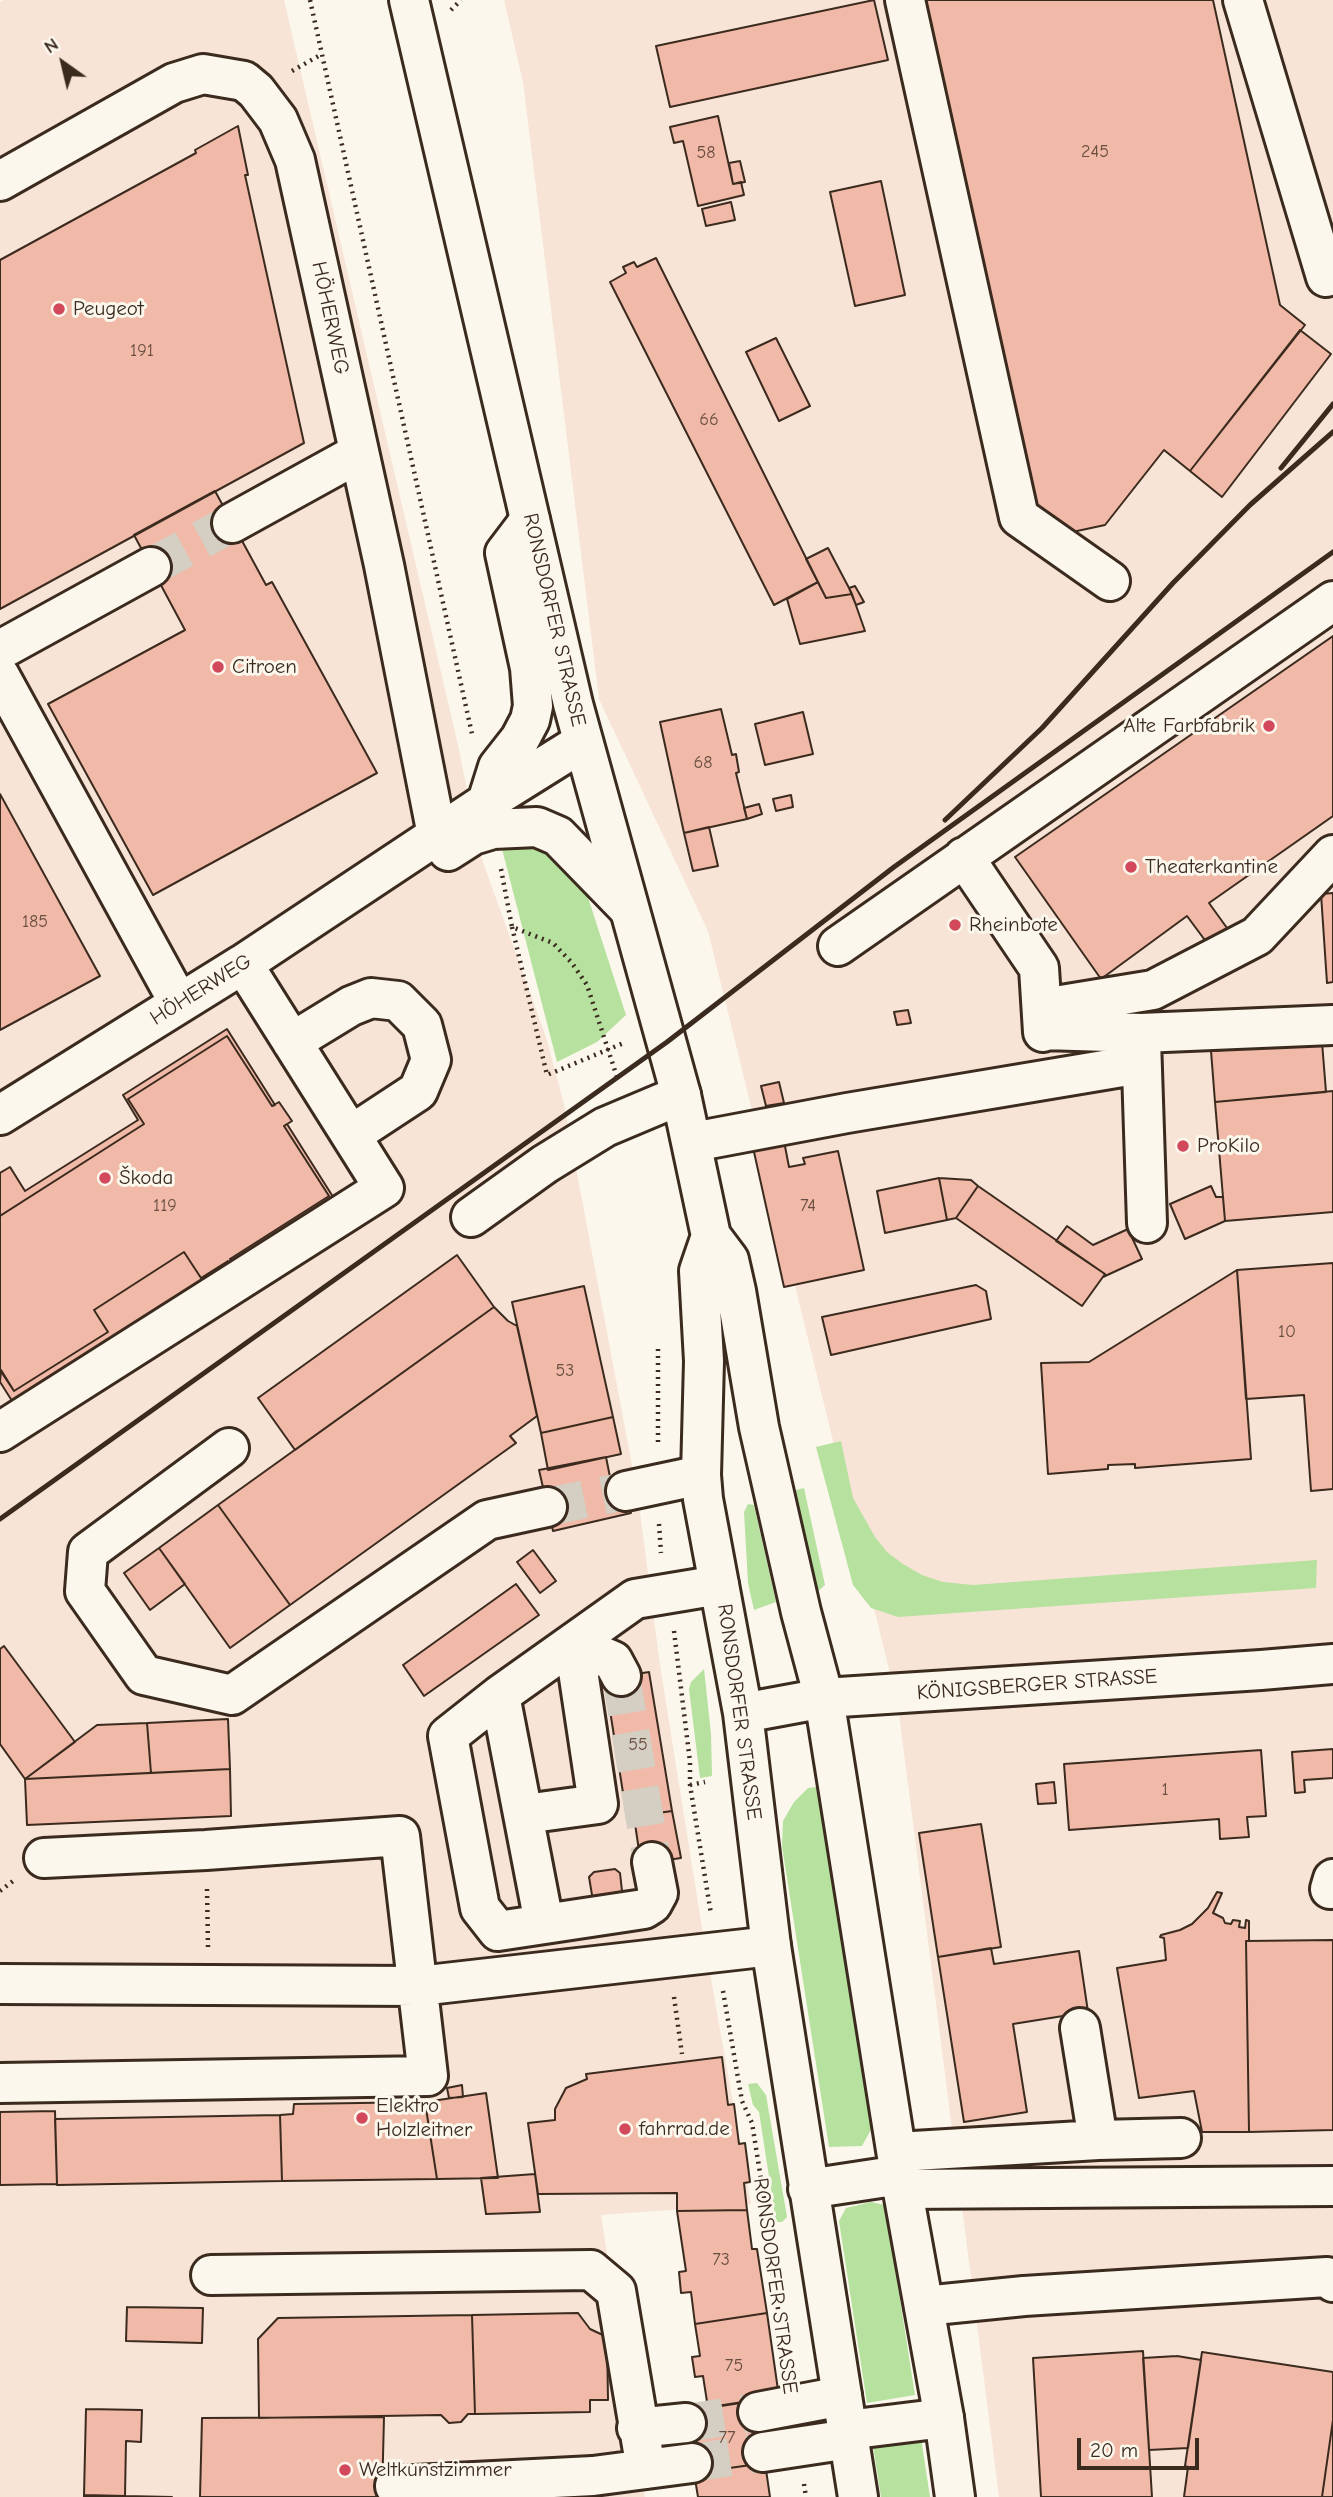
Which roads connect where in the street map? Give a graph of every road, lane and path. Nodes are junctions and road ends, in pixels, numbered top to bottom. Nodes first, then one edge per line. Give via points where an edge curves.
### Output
1 (310, 0) edge
2 (409, 0) edge
3 (905, 0) edge
4 (1243, 0) edge
5 (0, 181) edge
6 (1326, 276) dead end
7 (359, 453) junction
8 (530, 520) junction
9 (232, 523) tunnel mouth
10 (151, 567) tunnel mouth
11 (1110, 581) dead end
12 (1333, 601) edge
13 (0, 650) edge
14 (0, 676) edge
15 (472, 735) dead end
16 (583, 742) junction
17 (490, 816) junction
18 (437, 835) junction
19 (1333, 855) edge
20 (964, 858) junction
21 (400, 860) junction
22 (628, 908) junction
23 (512, 927) junction
24 (838, 946) dead end
25 (243, 964) junction
26 (1153, 990) junction
27 (179, 1003) junction
28 (1043, 1019) junction
29 (1333, 1025) edge
30 (662, 1026) junction
31 (292, 1042) junction
32 (1140, 1048) junction
33 (607, 1050) junction
34 (1047, 1081) junction
35 (681, 1095) junction
36 (0, 1115) edge
37 (605, 1128) junction
38 (351, 1135) junction
39 (693, 1142) junction
40 (471, 1217) dead end
41 (1147, 1223) dead end
42 (711, 1236) junction
43 (0, 1432) edge
44 (229, 1448) dead end
45 (701, 1475) junction
46 (626, 1491) tunnel mouth
47 (547, 1507) tunnel mouth
48 (719, 1585) junction
49 (574, 1644) junction
50 (679, 1660) dead end
51 (1333, 1664) edge
52 (621, 1676) tunnel mouth
53 (500, 1695) junction
54 (824, 1698) junction
55 (743, 1713) junction
56 (705, 1782) dead end
57 (690, 1785) junction
58 (524, 1814) junction
59 (206, 1850) junction
60 (44, 1858) dead end
61 (652, 1863) tunnel mouth
62 (715, 1886) dead end
63 (707, 1887) junction
64 (544, 1923) junction
65 (771, 1946) junction
66 (717, 1952) junction
67 (668, 1958) junction
68 (0, 1984) edge
69 (209, 1986) junction
70 (419, 1986) junction
71 (1080, 2028) dead end
72 (682, 2054) dead end
73 (0, 2084) edge
74 (1181, 2138) dead end
75 (1098, 2140) junction
76 (900, 2172) junction
77 (1333, 2186) edge
78 (808, 2189) junction
79 (211, 2275) dead end
80 (1331, 2277) edge
81 (924, 2306) junction
82 (775, 2409) joint
83 (944, 2418) junction
84 (846, 2422) junction
85 (686, 2423) tunnel mouth
86 (637, 2428) junction
87 (781, 2449) joint
88 (692, 2463) tunnel mouth
89 (646, 2469) junction
90 (395, 2486) dead end
91 (594, 2486) edge
92 (512, 2488) edge
93 (806, 2497) edge
94 (858, 2497) edge
95 (955, 2497) edge

1 - 15 path
2 - 8 main road, RONSDORFER STRASSE
3 - 11 main road via 1020,517
4 - 6 main road
5 - 7 main road, HÖHERWEG via 174,83 204,74 244,81 278,120 295,160
7 - 9 main road
7 - 18 main road, HÖHERWEG
8 - 16 main road, RONSDORFER STRASSE
8 - 17 main road via 505,553 530,668 533,706 520,739 498,767
10 - 13 main road
12 - 20 main road
14 - 27 main road
16 - 17 main road, HÖHERWEG
16 - 22 main road, RONSDORFER STRASSE
17 - 18 main road, HÖHERWEG
17 - 21 main road, HÖHERWEG via 473,835 434,860
17 - 22 main road, HÖHERWEG via 558,836
17 - 23 path
18 - 21 main road, HÖHERWEG
19 - 26 main road via 1257,936
20 - 24 main road
20 - 28 main road via 1039,968
21 - 25 main road, HÖHERWEG
22 - 30 main road, RONSDORFER STRASSE
23 - 33 path via 553,943 572,963 587,985
23 - 33 path via 547,1074
25 - 27 main road, HÖHERWEG
25 - 31 main road
26 - 28 main road
26 - 32 main road
27 - 36 main road, HÖHERWEG
28 - 32 main road
28 - 34 main road
29 - 32 main road
30 - 33 path
30 - 35 main road, RONSDORFER STRASSE
31 - 38 main road
31 - 38 main road via 371,998 398,1001 422,1025 431,1060 418,1091
32 - 34 main road
32 - 41 main road
33 - 37 path via 623,1097
34 - 39 main road
35 - 37 main road
35 - 39 main road, RONSDORFER STRASSE
37 - 40 main road
38 - 43 main road via 384,1188
39 - 42 main road, RONSDORFER STRASSE
42 - 45 main road, RONSDORFER STRASSE via 699,1271 704,1361
42 - 54 main road, RONSDORFER STRASSE via 729,1260 759,1427
44 - 47 main road via 88,1552 85,1591 144,1675 232,1695 487,1520
45 - 46 main road
45 - 48 main road, RONSDORFER STRASSE
48 - 49 main road via 635,1598
48 - 55 main road, RONSDORFER STRASSE
49 - 52 main road via 613,1661
49 - 53 main road
49 - 58 main road via 598,1804
50 - 57 path, RONSDORFER STRASSE
51 - 54 main road, KÖNIGSBERGER STRASSE
53 - 58 main road
53 - 64 main road via 448,1736 480,1909 498,1931
54 - 55 main road, KÖNIGSBERGER STRASSE
54 - 76 main road, RONSDORFER STRASSE
55 - 65 main road, RONSDORFER STRASSE
56 - 57 path
57 - 63 path, RONSDORFER STRASSE
58 - 64 main road
59 - 60 main road
59 - 69 path
59 - 70 main road via 400,1836
61 - 64 main road via 658,1893 644,1909
62 - 63 path
63 - 66 path, RONSDORFER STRASSE
65 - 66 main road
65 - 78 main road, RONSDORFER STRASSE
66 - 67 main road
66 - 82 path, RONSDORFER STRASSE via 742,2101 754,2135
67 - 70 main road
67 - 72 path
68 - 69 main road
69 - 70 main road
70 - 73 main road via 428,2076
71 - 75 main road
74 - 75 main road
75 - 76 main road
76 - 77 main road
76 - 78 main road
76 - 81 main road, RONSDORFER STRASSE
78 - 84 main road, RONSDORFER STRASSE
79 - 86 main road via 591,2270 616,2291
80 - 81 main road
81 - 83 main road, RONSDORFER STRASSE
82 - 84 main road
83 - 84 main road
83 - 95 main road, RONSDORFER STRASSE
84 - 87 main road
84 - 94 main road, RONSDORFER STRASSE
85 - 86 main road
86 - 89 main road
87 - 93 path
88 - 89 main road
89 - 91 main road
90 - 92 main road
91 - 92 main road

